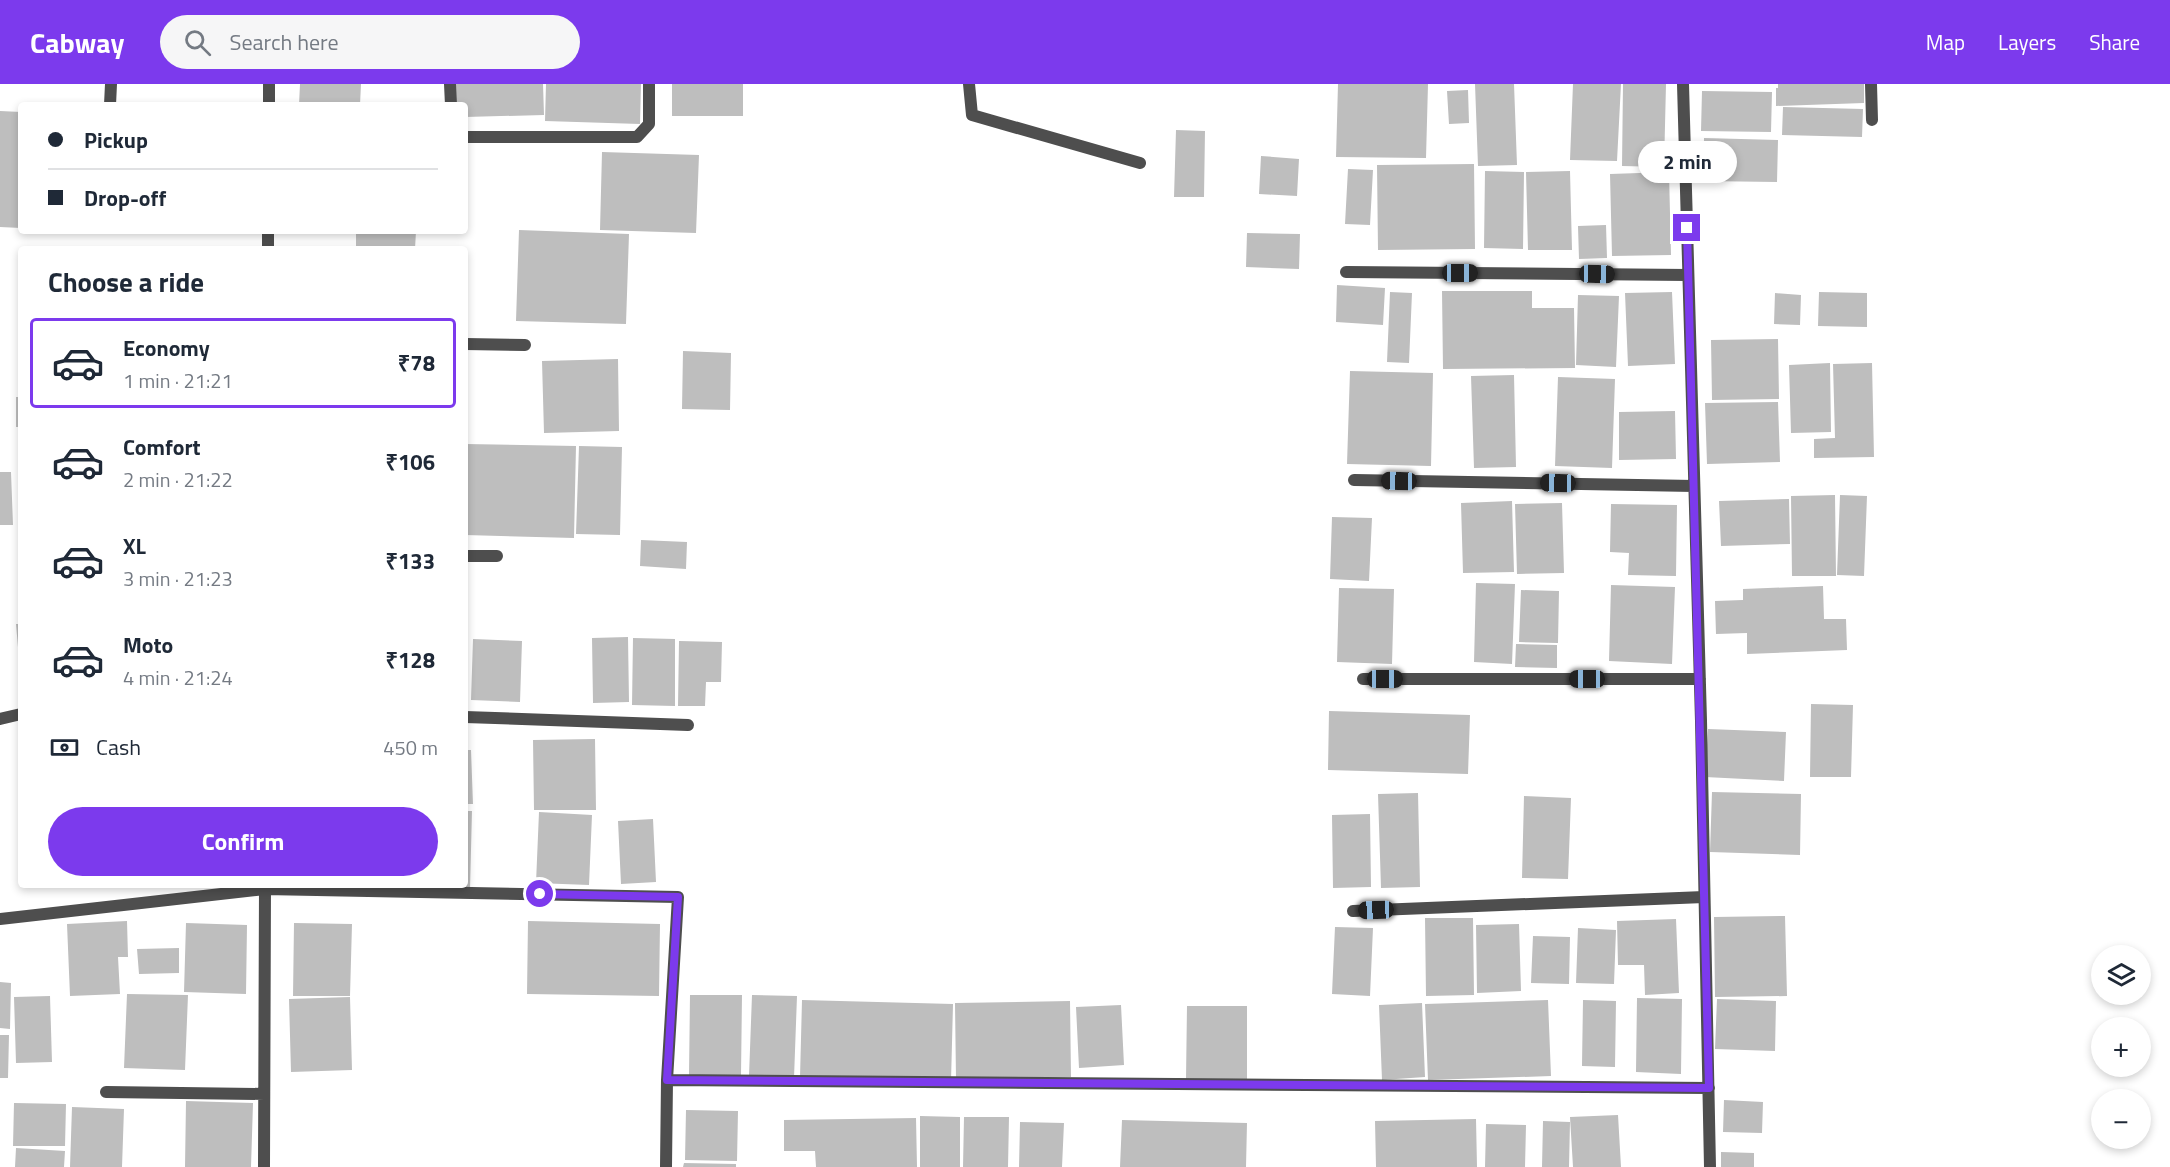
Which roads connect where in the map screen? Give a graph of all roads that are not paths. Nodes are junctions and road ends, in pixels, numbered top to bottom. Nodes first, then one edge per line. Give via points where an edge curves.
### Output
1 (111, 84) edge
2 (269, 84) edge
3 (450, 84) edge
4 (649, 84) edge
5 (969, 84) edge
6 (1683, 84) edge
7 (1871, 84) edge
8 (110, 102) edge
9 (269, 102) edge
10 (451, 102) edge
11 (1872, 120) dead end
12 (468, 137) edge
13 (1140, 163) dead end
14 (1346, 272) dead end
15 (1688, 275) junction
16 (468, 345) edge
17 (525, 345) dead end
18 (1354, 480) dead end
19 (1694, 486) junction
20 (468, 556) edge
21 (497, 556) dead end
22 (1363, 679) dead end
23 (1700, 679) junction
24 (18, 715) edge
25 (468, 717) edge
26 (0, 719) edge
27 (688, 725) dead end
28 (257, 888) edge
29 (265, 888) edge
30 (306, 888) edge
31 (1704, 897) junction
32 (1353, 911) dead end
33 (0, 919) edge
34 (667, 1080) junction
35 (1709, 1088) junction
36 (106, 1092) dead end
37 (264, 1094) junction
38 (264, 1167) edge
39 (666, 1167) edge
40 (1710, 1167) edge

1 - 8 street
2 - 9 street
3 - 10 street
4 - 12 street via 649,124 636,137
5 - 13 street via 972,115
6 - 15 street
7 - 11 street
14 - 15 street
15 - 19 street
16 - 17 street
18 - 19 street
19 - 23 street
20 - 21 street
22 - 23 street
23 - 31 street
24 - 26 street
25 - 27 street
28 - 33 street
29 - 37 street
30 - 34 street via 678,897
31 - 32 street
31 - 35 street
34 - 35 street
34 - 39 street
35 - 40 street
36 - 37 street
37 - 38 street

